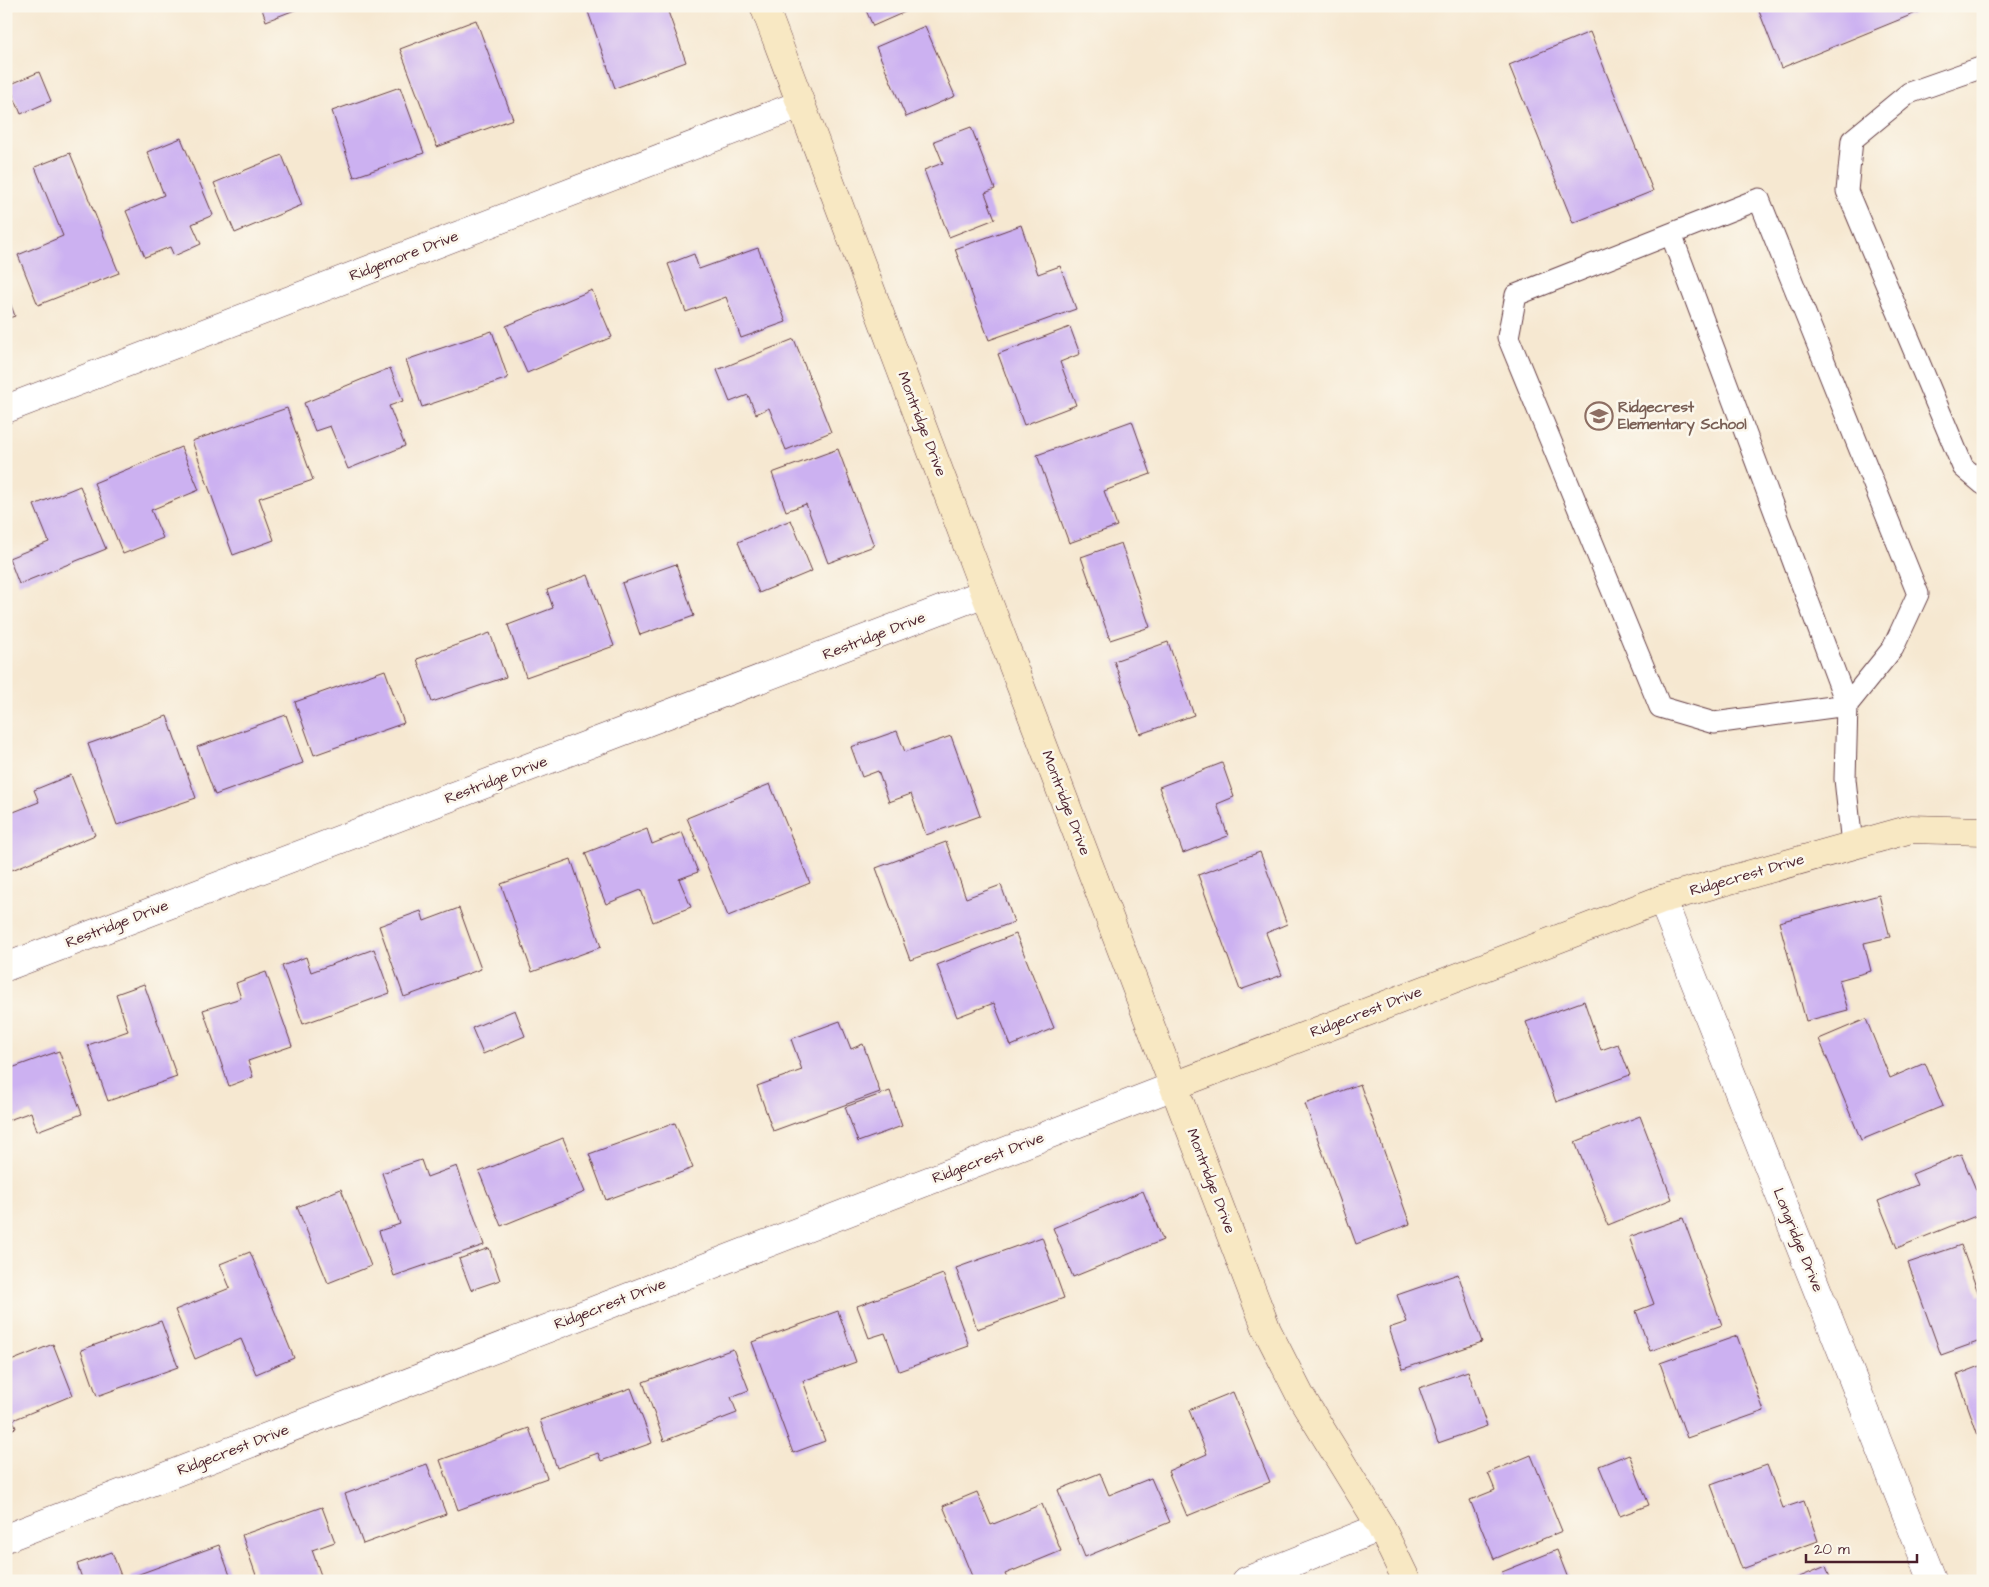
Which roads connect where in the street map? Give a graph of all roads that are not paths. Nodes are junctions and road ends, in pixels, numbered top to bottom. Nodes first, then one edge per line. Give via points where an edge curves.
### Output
1 (764, 6) edge
2 (1983, 67) edge
3 (801, 104) junction
4 (1671, 234) junction
5 (6, 409) edge
6 (1983, 484) edge
7 (985, 593) junction
8 (1847, 705) junction
9 (1983, 831) edge
10 (1852, 845) junction
11 (1662, 899) junction
12 (6, 966) edge
13 (1174, 1086) junction
14 (1381, 1527) junction
15 (6, 1538) edge
16 (1246, 1581) edge
17 (1407, 1581) edge
18 (1933, 1581) edge

1 - 3 street, Montridge Drive
2 - 6 lane via 1909,93 1852,140 1847,191 1963,467
3 - 5 street, Ridgemore Drive
3 - 7 street, Montridge Drive
4 - 8 lane
4 - 8 lane via 1759,199 1918,594 1893,648
4 - 8 lane via 1516,295 1508,337 1660,707 1714,723
7 - 12 street, Restridge Drive
7 - 13 street, Montridge Drive
8 - 10 lane via 1845,779
9 - 10 street, Ridgecrest Drive via 1911,829
10 - 11 street, Ridgecrest Drive
11 - 13 street, Ridgecrest Drive
11 - 18 street, Longridge Drive
13 - 14 street, Montridge Drive via 1268,1330 1300,1395
13 - 15 street, Ridgecrest Drive
14 - 16 street
14 - 17 street, Montridge Drive

